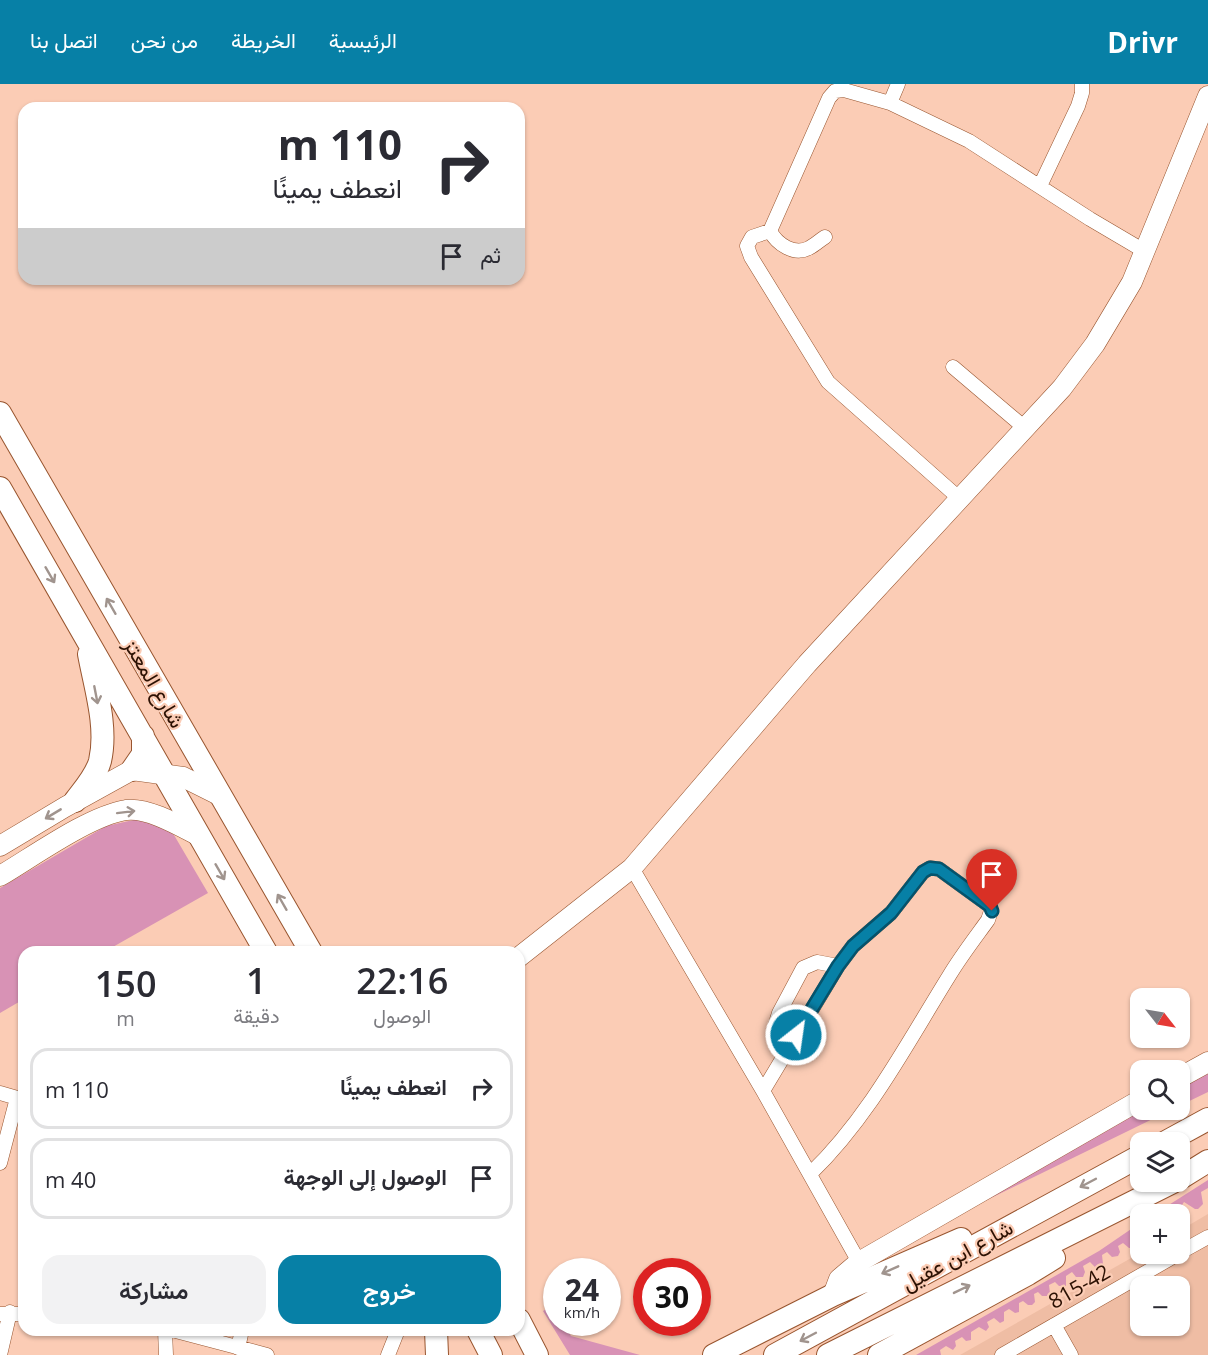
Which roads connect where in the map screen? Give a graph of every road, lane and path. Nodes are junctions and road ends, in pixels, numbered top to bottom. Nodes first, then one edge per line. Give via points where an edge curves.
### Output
1 (898, 84) edge
2 (1083, 84) edge
3 (1208, 96) edge
4 (890, 103) junction
5 (1040, 186) junction
6 (770, 231) junction
7 (825, 237) dead end
8 (1146, 252) junction
9 (953, 367) dead end
10 (0, 413) edge
11 (1024, 428) junction
12 (0, 488) edge
13 (960, 499) junction
14 (59, 515) junction
15 (27, 535) junction
16 (86, 638) junction
17 (143, 736) junction
18 (132, 770) junction
19 (164, 773) junction
20 (221, 796) junction
21 (75, 801) junction
22 (199, 836) junction
23 (0, 846) edge
24 (632, 867) junction
25 (0, 876) edge
26 (263, 946) edge
27 (308, 946) edge
28 (525, 952) edge
29 (838, 966) junction
30 (787, 1051) junction
31 (1208, 1062) edge
32 (1190, 1072) edge
33 (763, 1091) junction
34 (0, 1093) edge
35 (18, 1098) edge
36 (1130, 1106) edge
37 (18, 1108) edge
38 (1208, 1119) edge
39 (1184, 1132) edge
40 (1130, 1161) edge
41 (1208, 1161) edge
42 (0, 1163) edge
43 (1190, 1172) edge
44 (810, 1174) junction
45 (1154, 1192) edge
46 (1158, 1192) edge
47 (1060, 1199) junction
48 (1208, 1237) edge
49 (1190, 1247) edge
50 (859, 1262) junction
51 (1161, 1264) edge
52 (833, 1295) junction
53 (12, 1313) edge
54 (1054, 1325) junction
55 (525, 1328) edge
56 (525, 1332) edge
57 (165, 1336) edge
58 (194, 1336) edge
59 (241, 1336) edge
60 (396, 1336) edge
61 (436, 1336) edge
62 (481, 1336) edge
63 (238, 1348) junction
64 (0, 1355) edge
65 (166, 1355) edge
66 (267, 1355) edge
67 (388, 1355) edge
68 (437, 1355) edge
69 (491, 1355) edge
70 (537, 1355) edge
71 (549, 1355) edge
72 (714, 1355) edge
73 (775, 1355) edge
74 (828, 1355) edge
75 (879, 1355) edge
76 (1002, 1355) edge
77 (1071, 1355) edge

1 - 4 street
2 - 5 street via 1078,106
3 - 8 street
4 - 5 street via 969,141
4 - 6 street via 835,91
5 - 8 street
6 - 7 street via 775,241 787,249 807,250
6 - 13 street via 752,237 747,246 751,257 828,382
8 - 11 street via 1095,344
9 - 11 street
10 - 14 main road, شارع المعتز
11 - 13 street
12 - 15 main road, شارع المعتز
13 - 24 street via 807,664
14 - 15 main road
20 -> 14 main road, شارع المعتز
15 -> 16 main road, شارع المعتز
16 - 17 main road, شارع المعتز
16 -> 21 main road via 102,737 100,762
17 - 18 main road via 143,754
17 - 19 main road, شارع المعتز
18 - 19 street
18 - 21 street
19 - 20 street via 183,777
19 - 22 main road, شارع المعتز
27 -> 20 main road, شارع المعتز
21 -> 23 street
25 -> 22 street via 91,821 128,809 161,816
22 -> 26 main road, شارع المعتز
24 - 28 street
24 - 33 street
29 - 30 street
29 - 30 street via 817,962 803,968 776,1023
29 - 44 street via 930,868 939,869 992,911 859,1119
30 - 33 street
31 - 32 street
33 - 44 street
34 - 35 street
36 - 50 street
37 - 42 street
38 - 39 main road
40 -> 47 main road, شارع ابن عقيل
41 - 43 main road, شارع ابن عقيل
44 - 50 street
74 -> 45 main road, شارع ابن عقيل
46 - 75 main road via 1028,1274
47 -> 52 main road
47 -> 73 main road, شارع ابن عقيل
48 - 49 street, 815-42
50 - 52 street via 839,1279
51 - 54 street, 815-42
52 - 72 main road
53 - 64 street
54 - 76 street, 815-42
54 - 77 street
55 - 71 main road
56 - 70 main road
57 - 65 street
58 - 63 street
59 - 63 street
60 - 67 street
61 - 68 main road
62 - 69 main road
63 - 66 street

